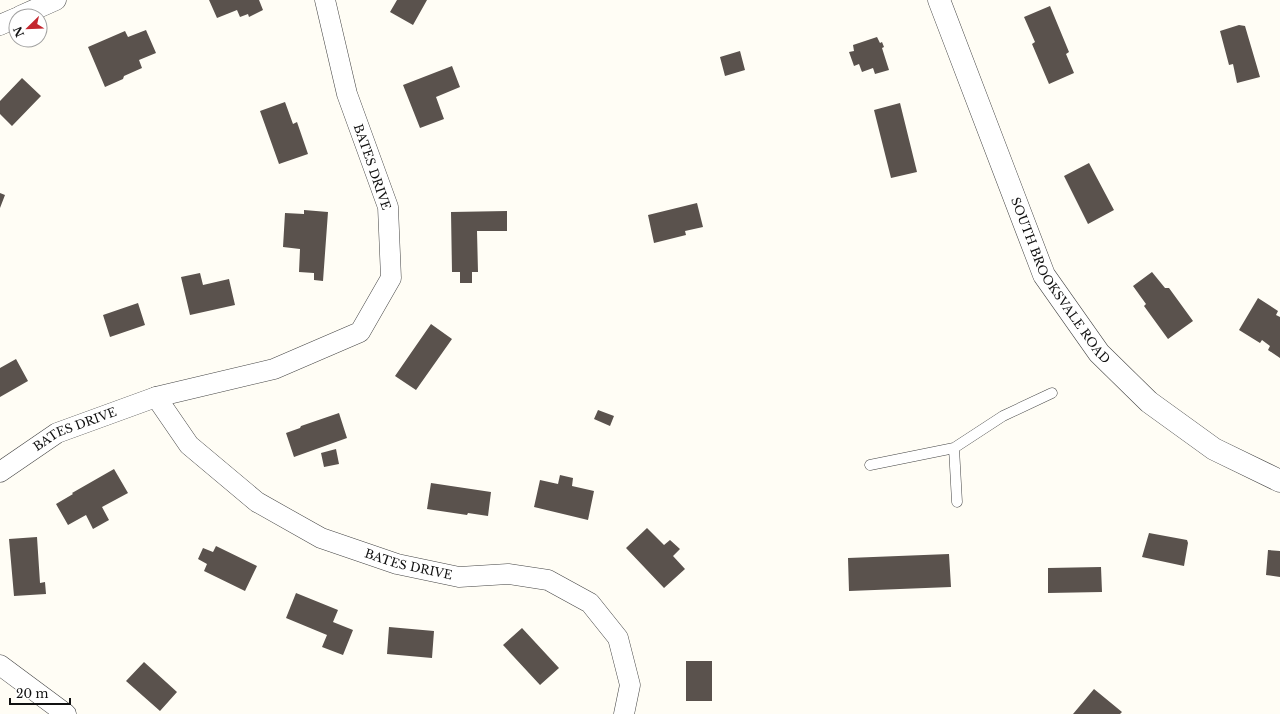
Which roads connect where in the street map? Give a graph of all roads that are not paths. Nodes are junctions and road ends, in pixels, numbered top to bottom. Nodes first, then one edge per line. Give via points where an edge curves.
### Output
1 (56, 0) edge
2 (325, 0) edge
3 (939, 0) edge
4 (38, 8) edge
5 (1052, 393) dead end
6 (156, 397) junction
7 (954, 448) junction
8 (870, 465) dead end
9 (0, 472) edge
10 (1280, 481) edge
11 (957, 502) dead end
12 (0, 665) edge
13 (66, 714) edge
14 (624, 714) edge

1 - 4 street
2 - 6 street, BATES DRIVE via 347,94 388,207 391,278 360,332 274,369
3 - 10 street, SOUTH BROOKSVALE ROAD via 1044,275 1099,353 1148,402 1214,449
5 - 7 lane via 1003,416
6 - 9 street, BATES DRIVE via 56,432
6 - 14 street, BATES DRIVE via 189,445 257,502 321,538 397,564 458,577 508,574 548,580 590,603 618,638 630,685
7 - 8 lane
7 - 11 lane
12 - 13 street

